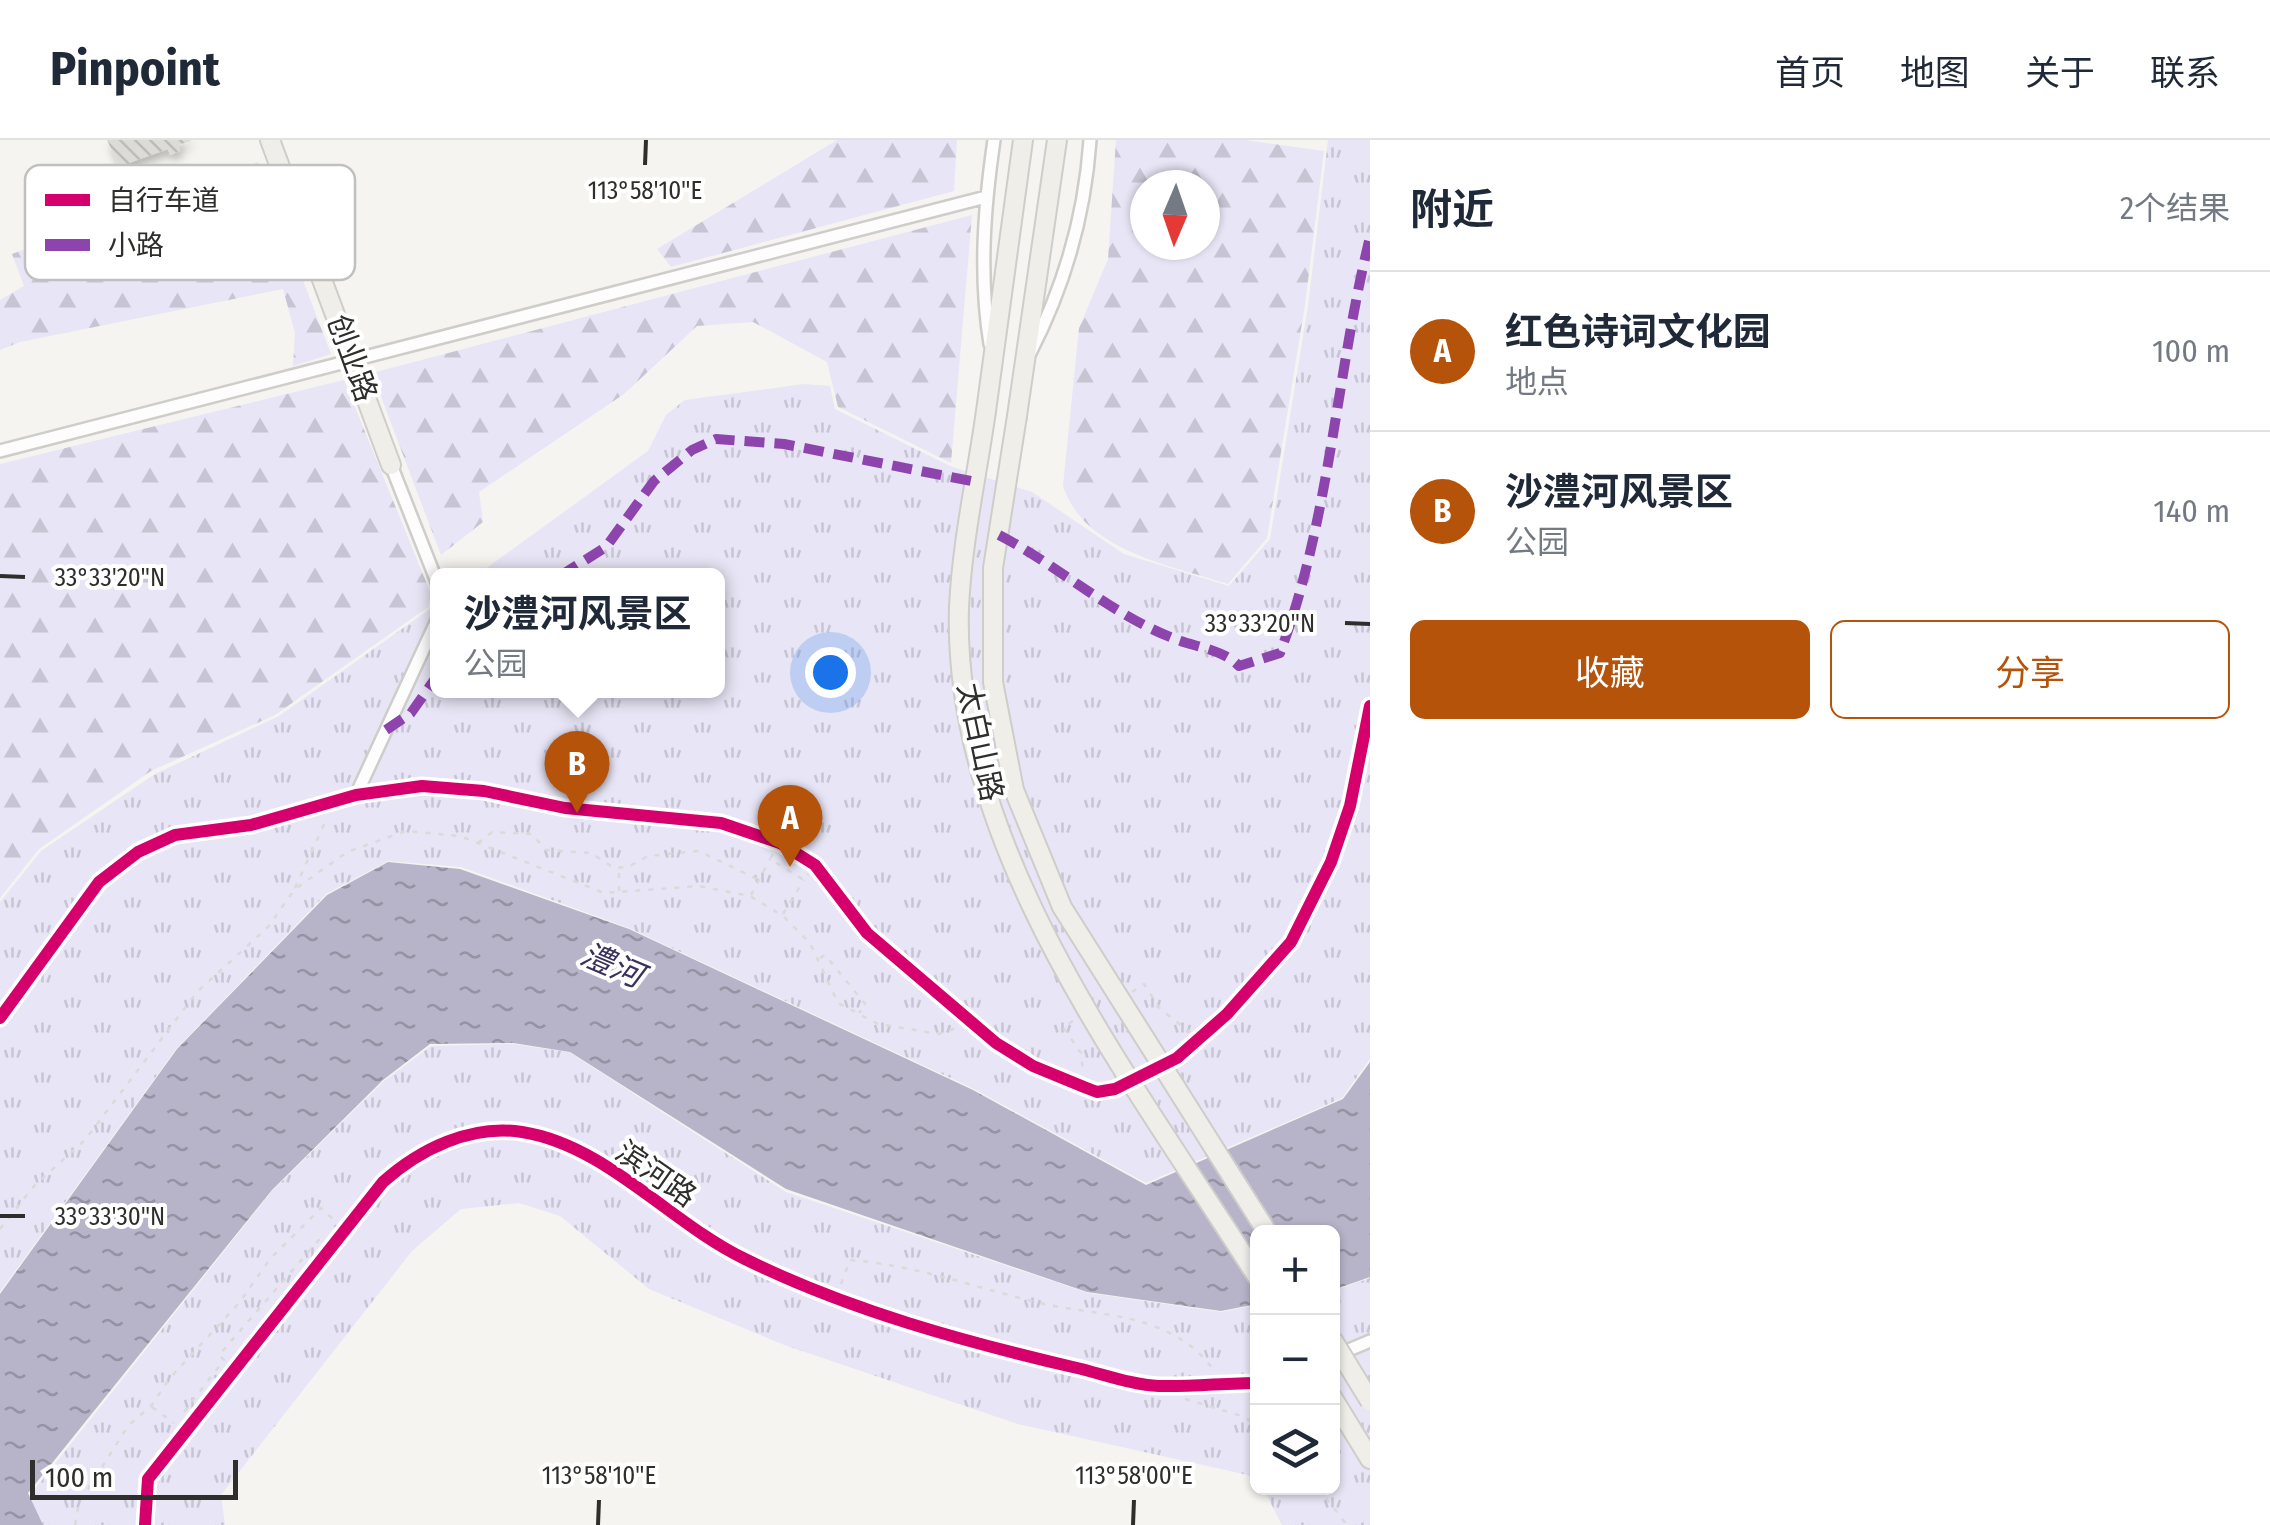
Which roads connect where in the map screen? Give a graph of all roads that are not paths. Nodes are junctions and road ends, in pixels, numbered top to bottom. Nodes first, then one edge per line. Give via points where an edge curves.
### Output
1 (270, 140) edge
2 (994, 140) edge
3 (1023, 140) edge
4 (1057, 140) edge
5 (1090, 140) edge
6 (279, 165) edge
7 (986, 197) junction
8 (322, 280) edge
9 (352, 360) junction
10 (993, 360) junction
11 (1026, 361) junction
12 (0, 451) edge
13 (391, 464) joint
14 (432, 568) edge
15 (430, 635) edge
16 (1370, 706) edge
17 (356, 795) junction
18 (0, 1018) edge
19 (1263, 1225) edge
20 (1250, 1265) edge
21 (1370, 1340) edge
22 (1340, 1352) edge
23 (1340, 1353) edge
24 (1250, 1383) edge
25 (1370, 1400) edge
26 (1336, 1405) edge
27 (1370, 1459) edge
28 (145, 1525) edge

1 - 6 main road, 创业路
2 - 7 street
3 - 10 main road, 太白山路
4 - 11 main road, 太白山路
5 - 11 street via 1077,226 1053,308
7 - 9 street
7 - 10 street via 983,301
8 - 9 main road, 创业路
9 - 12 street
9 - 13 main road, 创业路
10 - 20 main road, 太白山路, bridge via 959,607 968,715 1004,844 1066,972
11 - 19 main road, 太白山路, bridge via 993,587 992,682 1014,790 1062,907
13 - 14 street
15 - 17 street
16 - 17 street via 1350,806 1291,942 1177,1058 1115,1090 1084,1088 1033,1066 969,1019 867,933 814,865 780,843 721,824 565,808 484,790 422,786
17 - 18 street via 252,825 175,836 138,852 99,882
21 - 23 street
22 - 25 main road, bridge
24 - 28 street, 滨河路 via 1156,1386 1030,1357 836,1296 746,1260 548,1138 482,1132 408,1160 344,1230 179,1426 148,1479
26 - 27 main road

